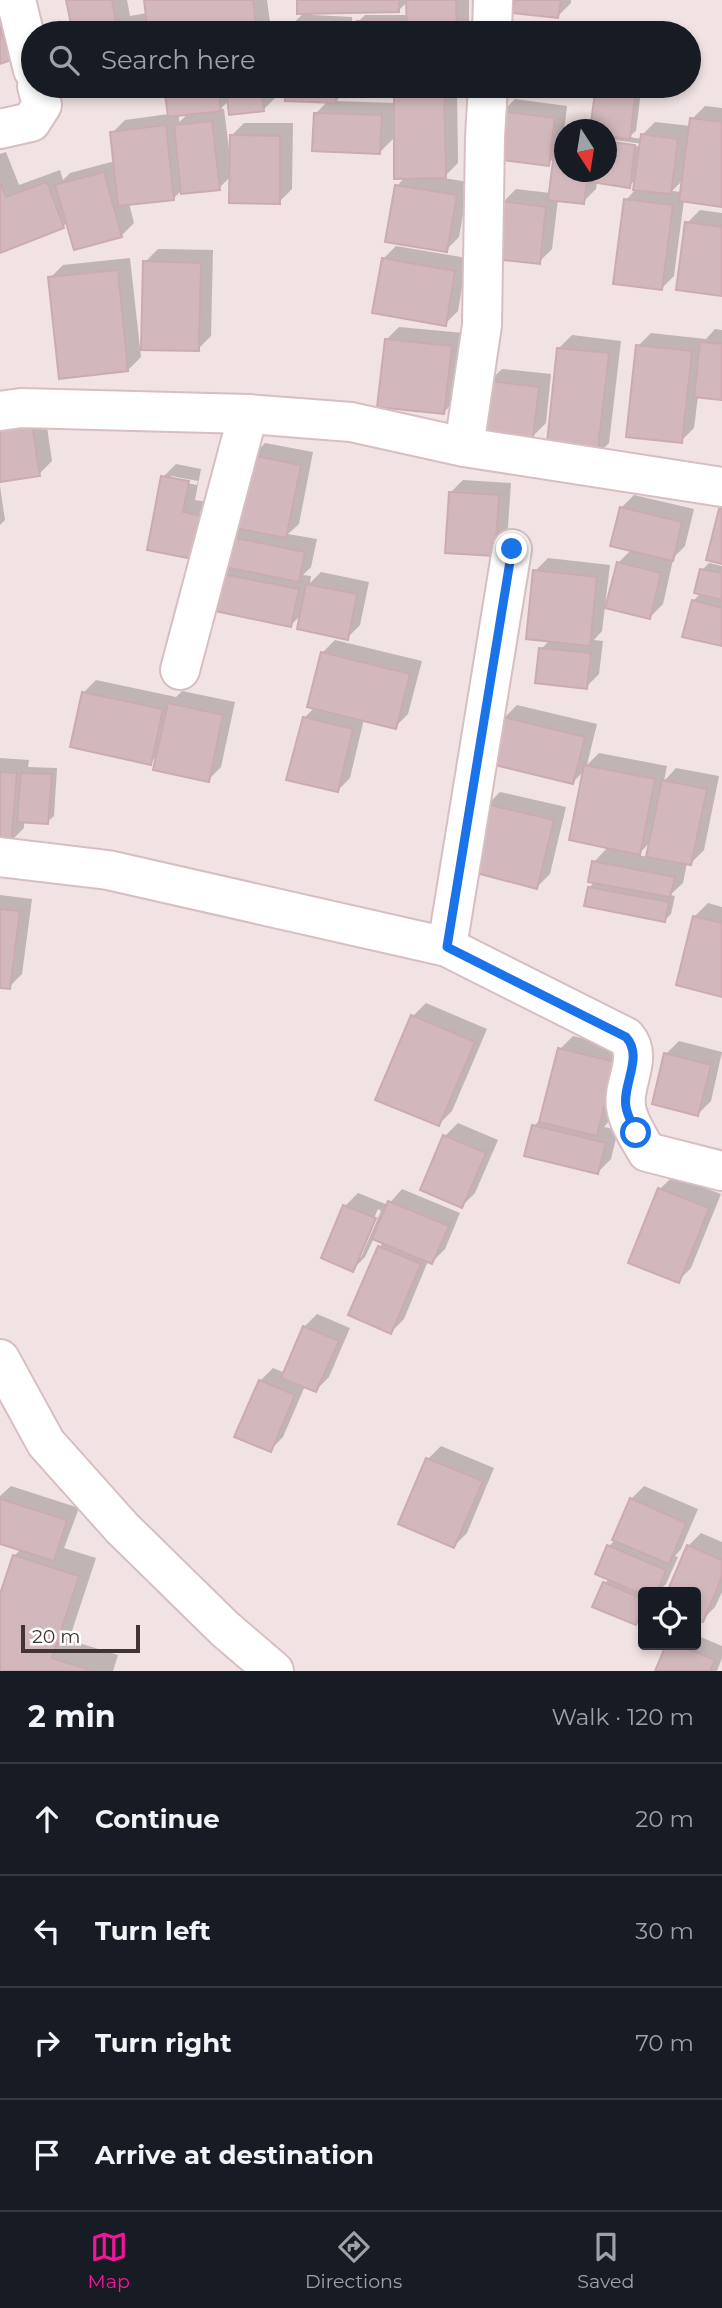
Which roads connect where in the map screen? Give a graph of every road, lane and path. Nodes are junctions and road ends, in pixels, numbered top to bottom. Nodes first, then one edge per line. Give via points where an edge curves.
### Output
1 (16, 0) edge
2 (493, 0) edge
3 (21, 21) edge
4 (492, 21) edge
5 (40, 98) edge
6 (487, 98) edge
7 (0, 129) edge
8 (0, 411) edge
9 (248, 414) junction
10 (464, 447) junction
11 (722, 487) edge
12 (512, 549) dead end
13 (180, 670) dead end
14 (0, 857) edge
15 (447, 947) junction
16 (722, 1171) edge
17 (0, 1359) edge
18 (274, 1671) edge

1 - 3 street
2 - 4 street
5 - 7 street via 42,105 31,122
6 - 10 street via 482,325
8 - 9 street
9 - 10 street via 351,422
9 - 13 street
10 - 11 street
12 - 15 street
14 - 15 street via 108,870
15 - 16 street via 626,1037 634,1055 625,1106 647,1152
17 - 18 street via 46,1443 122,1528

